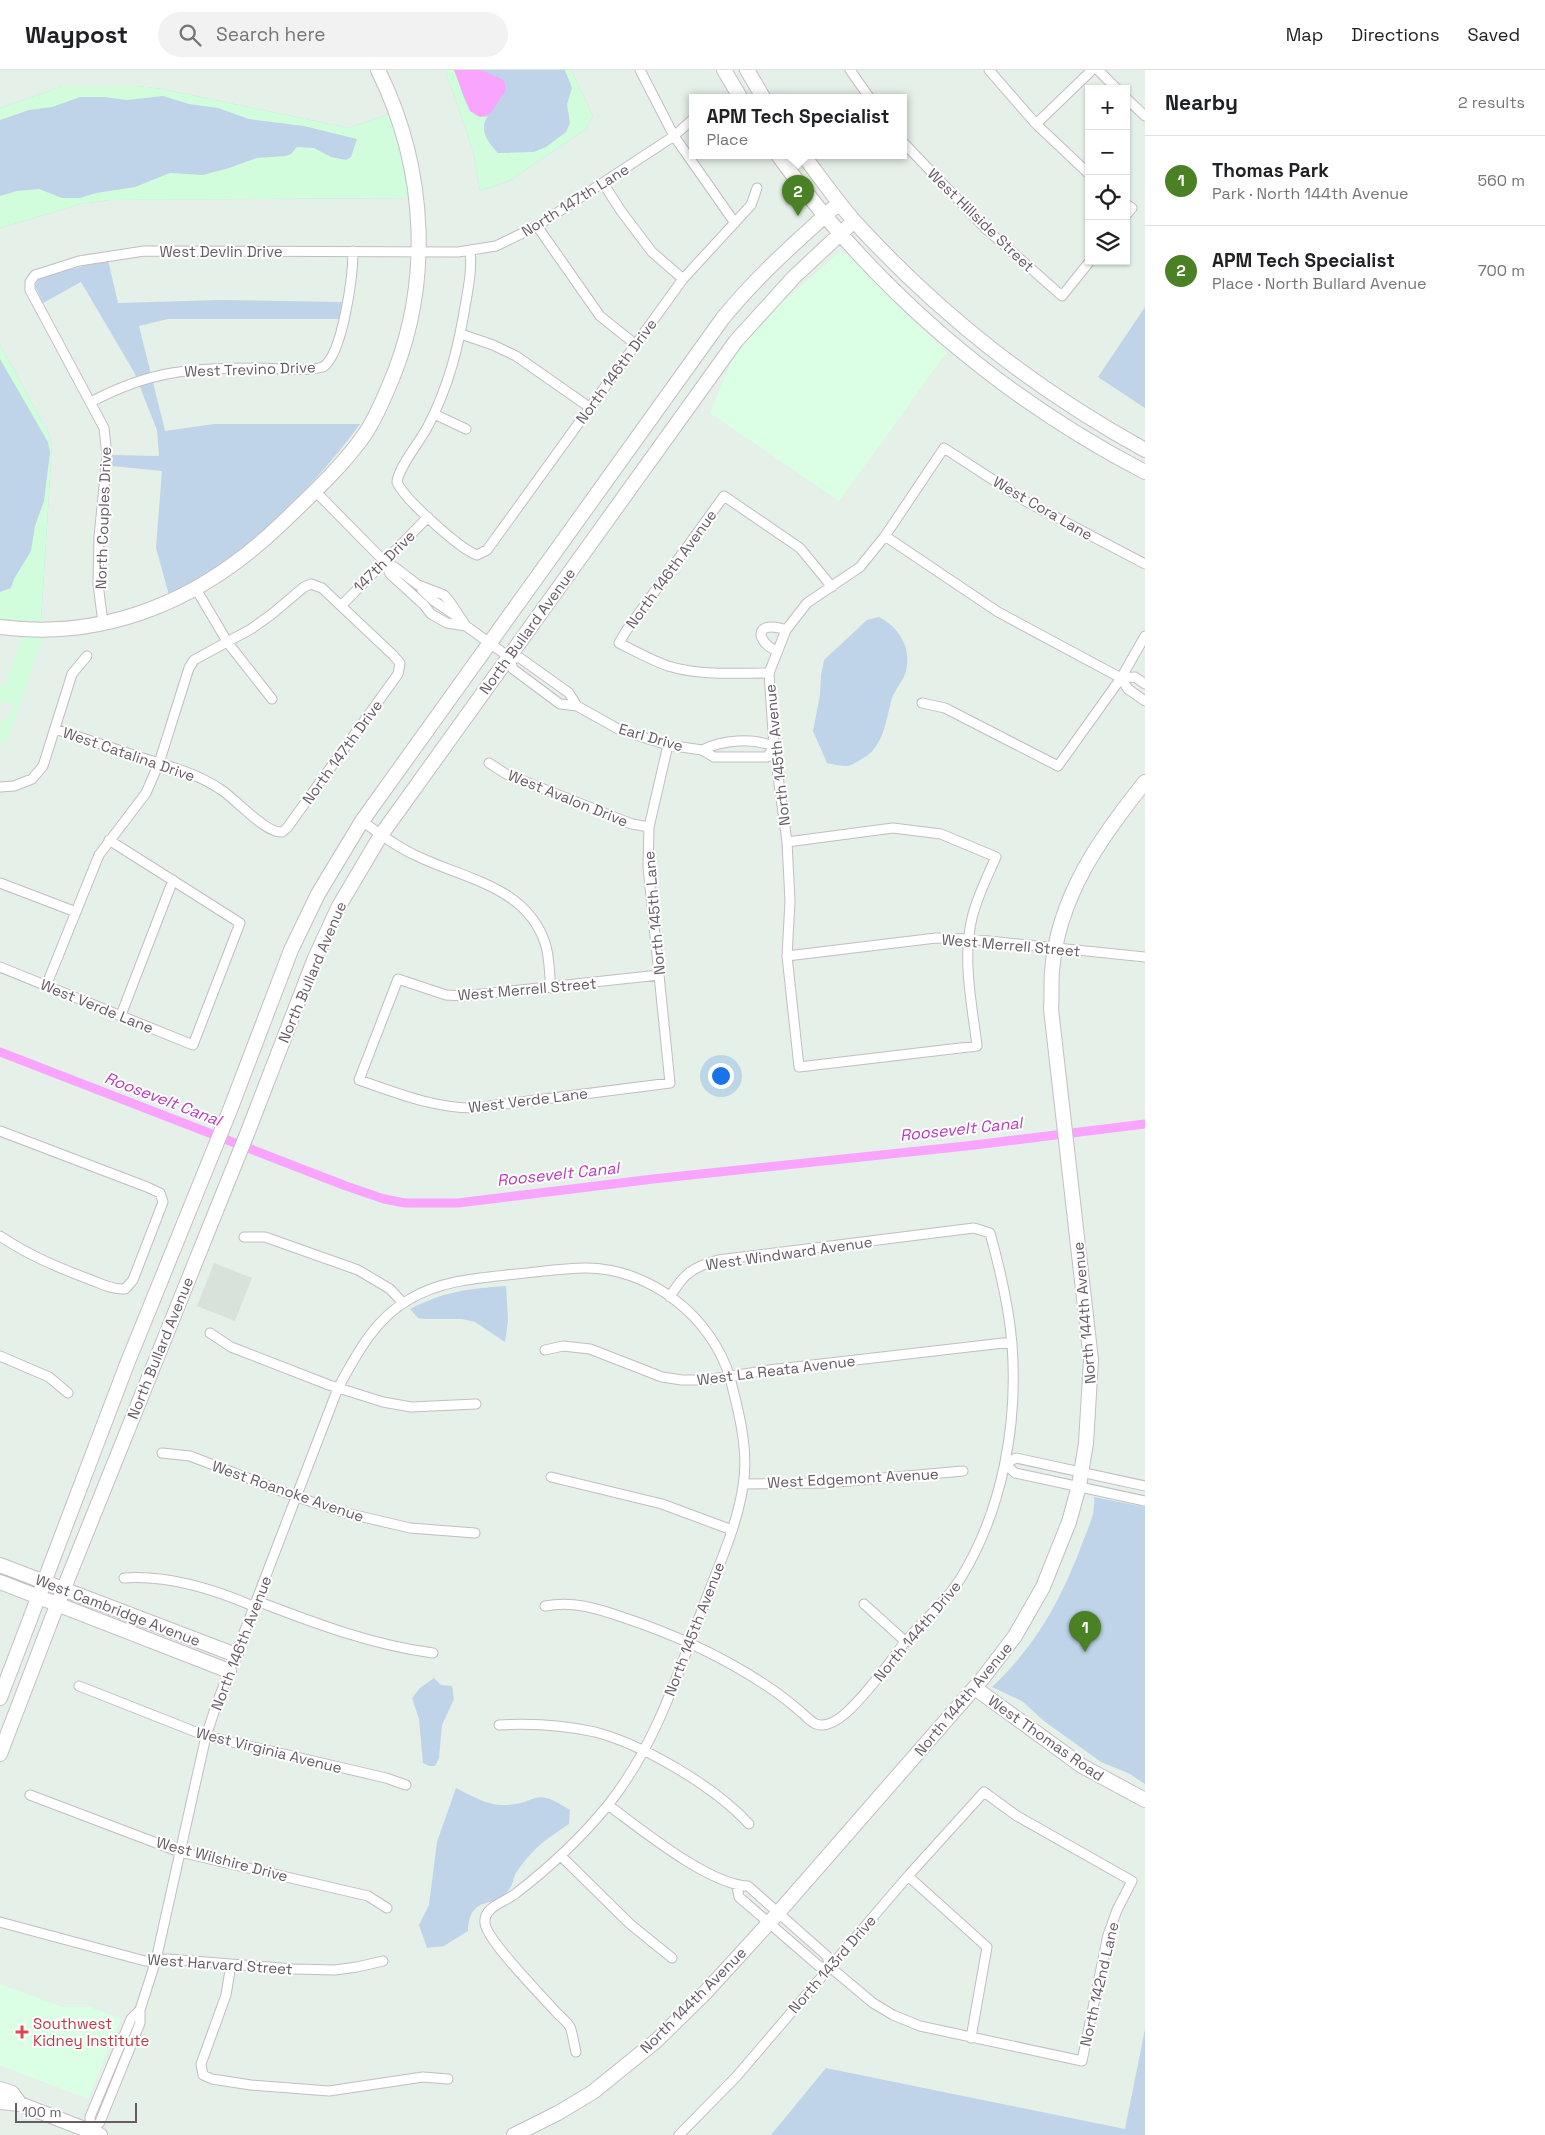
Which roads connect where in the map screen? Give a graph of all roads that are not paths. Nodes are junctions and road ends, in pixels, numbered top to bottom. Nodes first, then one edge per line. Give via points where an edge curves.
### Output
1 (378, 70) edge
2 (640, 70) edge
3 (724, 70) edge
4 (747, 70) edge
5 (850, 70) edge
6 (988, 70) edge
7 (1092, 70) edge
8 (1098, 70) edge
9 (1113, 85) edge
10 (738, 94) edge
11 (761, 94) edge
12 (867, 94) edge
13 (1130, 102) edge
14 (1145, 116) edge
15 (689, 123) edge
16 (1036, 124) junction
17 (674, 136) junction
18 (907, 146) edge
19 (689, 157) edge
20 (690, 159) edge
21 (781, 159) edge
22 (806, 159) edge
23 (1085, 170) edge
24 (603, 183) junction
25 (757, 188) dead end
26 (839, 203) junction
27 (824, 216) junction
28 (854, 220) junction
29 (735, 223) junction
30 (537, 226) junction
31 (840, 234) junction
32 (354, 251) junction
33 (419, 251) junction
34 (470, 251) junction
35 (1087, 265) edge
36 (683, 279) junction
37 (30, 282) joint
38 (461, 334) junction
39 (635, 344) junction
40 (683, 373) junction
41 (703, 387) junction
42 (91, 402) junction
43 (589, 407) junction
44 (434, 414) junction
45 (466, 429) dead end
46 (944, 448) joint
47 (1145, 450) edge
48 (1145, 472) edge
49 (315, 491) junction
50 (428, 517) junction
51 (884, 536) junction
52 (385, 562) junction
53 (1145, 564) edge
54 (832, 587) junction
55 (196, 589) junction
56 (341, 606) junction
57 (103, 623) junction
58 (466, 626) junction
59 (0, 627) edge
60 (786, 630) junction
61 (1145, 636) edge
62 (228, 643) junction
63 (489, 643) junction
64 (777, 651) junction
65 (87, 656) dead end
66 (509, 657) junction
67 (769, 673) junction
68 (1122, 678) junction
69 (1145, 684) edge
70 (272, 700) dead end
71 (1145, 701) edge
72 (922, 703) dead end
73 (576, 706) junction
74 (55, 729) junction
75 (668, 745) junction
76 (774, 747) junction
77 (702, 750) junction
78 (159, 763) junction
79 (489, 763) dead end
80 (1145, 782) edge
81 (0, 787) edge
82 (362, 821) junction
83 (649, 827) junction
84 (276, 832) joint
85 (381, 835) junction
86 (109, 840) junction
87 (787, 842) junction
88 (173, 880) junction
89 (0, 883) edge
90 (76, 912) junction
91 (969, 939) junction
92 (1056, 948) junction
93 (787, 956) junction
94 (1145, 957) edge
95 (0, 967) edge
96 (659, 975) junction
97 (46, 986) junction
98 (551, 988) junction
99 (121, 1015) junction
100 (359, 1080) joint
101 (670, 1083) joint
102 (0, 1131) edge
103 (986, 1230) joint
104 (0, 1236) edge
105 (244, 1237) dead end
106 (670, 1296) junction
107 (403, 1303) junction
108 (210, 1334) dead end
109 (1012, 1342) junction
110 (545, 1350) dead end
111 (0, 1356) edge
112 (729, 1376) junction
113 (338, 1388) junction
114 (68, 1393) dead end
115 (476, 1404) dead end
116 (162, 1453) dead end
117 (1005, 1464) junction
118 (963, 1471) dead end
119 (551, 1477) dead end
120 (1080, 1479) junction
121 (744, 1484) junction
122 (1145, 1486) edge
123 (297, 1497) junction
124 (1145, 1501) edge
125 (732, 1530) junction
126 (475, 1533) dead end
127 (0, 1565) edge
128 (124, 1578) dead end
129 (0, 1582) edge
130 (43, 1582) junction
131 (63, 1590) junction
132 (38, 1597) junction
133 (256, 1604) junction
134 (864, 1604) dead end
135 (58, 1605) junction
136 (546, 1606) dead end
137 (690, 1642) junction
138 (906, 1642) junction
139 (433, 1653) dead end
140 (236, 1655) junction
141 (230, 1671) junction
142 (80, 1686) dead end
143 (975, 1688) junction
144 (0, 1698) edge
145 (499, 1725) dead end
146 (206, 1736) junction
147 (644, 1752) junction
148 (0, 1754) edge
149 (406, 1785) dead end
150 (30, 1795) dead end
151 (1145, 1800) edge
152 (608, 1805) junction
153 (749, 1824) dead end
154 (180, 1852) junction
155 (562, 1856) junction
156 (908, 1876) junction
157 (1132, 1882) joint
158 (737, 1886) junction
159 (387, 1908) dead end
160 (773, 1918) junction
161 (0, 1922) edge
162 (812, 1944) junction
163 (804, 1953) junction
164 (672, 1958) dead end
165 (156, 1960) junction
166 (383, 1960) dead end
167 (231, 1964) junction
168 (830, 1967) junction
169 (971, 2038) junction
170 (576, 2052) dead end
171 (448, 2079) dead end
172 (0, 2089) edge
173 (0, 2102) edge
174 (20, 2104) junction
175 (95, 2133) edge
176 (523, 2133) edge
177 (679, 2135) edge

1 - 33 main road via 394,106 411,161
2 - 17 street
3 - 10 main road
4 - 11 main road
5 - 12 street
6 - 16 street
7 - 16 street
8 - 9 street
13 - 14 street
15 - 17 street, North 147th Lane
16 - 23 street
17 - 19 street
17 - 24 street, North 147th Lane
18 - 35 street, West Hillside Street via 985,228 1062,296
20 - 29 street
21 - 27 main road
22 - 26 main road
24 - 30 street, North 147th Lane
24 - 36 street via 652,252
25 - 29 street, North 146th Drive via 751,205
26 - 27 main road, North Bullard Avenue
26 - 28 main road
27 - 31 main road
27 - 40 main road, North Bullard Avenue via 739,298
28 - 31 main road, North Bullard Avenue
28 - 47 main road via 928,296 997,355 1058,399
29 - 36 street, North 146th Drive
30 - 34 street, North 147th Lane via 496,246
30 - 39 street via 600,316
31 - 41 main road, North Bullard Avenue via 747,328
31 - 48 main road via 898,295 969,358 1058,422
32 - 33 street, West Devlin Drive
32 - 37 street, West Devlin Drive via 160,250 127,253 45,270
32 - 42 street, West Trevino Drive via 346,314 330,361 323,367 213,368 173,372 132,382
33 - 34 street, North 147th Lane
33 - 49 main road via 418,278 403,351 376,414 364,435
34 - 38 street
36 - 39 street, North 146th Drive
37 - 42 street, North Couples Drive via 30,290
38 - 43 street via 516,356
38 - 44 street via 451,372
39 - 43 street, North 146th Drive
40 - 41 main road
40 - 63 main road, North Bullard Avenue
41 - 66 main road, North Bullard Avenue
42 - 57 street, North Couples Drive via 104,428 107,456 99,537 98,584
43 - 50 street, North 146th Drive via 487,550 477,555 465,549
44 - 45 street
44 - 50 street via 397,482
46 - 51 street, North 145th Avenue
46 - 53 street, West Cora Lane via 1027,502
49 - 52 street
49 - 55 main road via 242,558
50 - 52 street, 147th Drive
51 - 54 street, North 145th Avenue via 860,567
51 - 68 street via 998,612
52 - 56 street, 147th Drive
52 - 58 street via 418,585 444,595
52 - 58 street via 390,574 431,614
54 - 60 street, North 145th Avenue via 807,603
54 - 67 street, North 146th Avenue via 800,548 724,496 619,643 669,666 712,674
55 - 57 main road via 155,608
55 - 62 street
56 - 62 street via 322,588 308,585
56 - 84 street, North 147th Drive via 394,655 400,663 398,674 292,821 284,830
57 - 59 main road via 59,629
58 - 63 street
60 - 64 street, North 145th Avenue
60 - 64 street via 772,625 762,630 765,644
61 - 68 street
62 - 70 street
62 - 78 street via 191,663
63 - 66 street
63 - 82 main road, North Bullard Avenue
64 - 67 street, North 145th Avenue
65 - 74 street via 72,674
66 - 73 street, Earl Drive via 520,658 561,687 569,693
66 - 73 street, Earl Drive via 512,669 560,704
66 - 85 main road, North Bullard Avenue
67 - 76 street, North 145th Avenue
68 - 69 street via 1134,677
68 - 71 street via 1128,690
68 - 72 street via 1058,766 946,708
73 - 75 street, Earl Drive via 620,730
74 - 78 street, West Catalina Drive
74 - 81 street via 43,766 32,779
75 - 77 street, Earl Drive
75 - 83 street, North 145th Lane
76 - 77 street, Earl Drive via 764,742 726,742
76 - 77 street, Earl Drive via 768,757 723,758
76 - 87 street, North 145th Avenue
78 - 84 street, West Catalina Drive via 214,785
78 - 86 street via 146,793
79 - 83 street, West Avalon Drive via 506,774 632,824
80 - 92 main road, North 144th Avenue via 1115,818 1083,867 1069,900
82 - 85 street
82 - 130 main road, North Bullard Avenue via 332,867 303,923
83 - 96 street, North 145th Lane via 648,867
85 - 98 street via 418,856 496,887 522,906 534,920 545,943
85 - 131 main road, North Bullard Avenue via 327,928
86 - 88 street
86 - 90 street via 99,855
87 - 91 street via 893,828 941,834 996,857 979,897
87 - 93 street, North 145th Avenue via 790,901
88 - 99 street
88 - 99 street, West Verde Lane via 240,922 193,1045
89 - 90 street
90 - 97 street
91 - 92 street, West Merrell Street
91 - 93 street, West Merrell Street via 903,941
91 - 93 street, North 145th Avenue via 968,965 977,1046 799,1067
92 - 94 street, West Merrell Street
92 - 120 main road, North 144th Avenue via 1051,1009 1091,1360 1086,1443
95 - 97 street, West Verde Lane
96 - 98 street, West Merrell Street
96 - 101 street, North 145th Lane
97 - 99 street, West Verde Lane
98 - 100 street, West Merrell Street via 446,995 398,978
100 - 101 street, West Verde Lane via 406,1097 453,1108
102 - 104 street via 147,1186 160,1194 162,1202 133,1280 124,1289 46,1264
103 - 106 street, West Windward Avenue via 974,1228 718,1260 697,1266 685,1275
103 - 109 street, North 144th Drive via 990,1233 1000,1269
105 - 107 street via 265,1237 358,1270 390,1289
106 - 107 street via 643,1280 613,1271 587,1268 454,1281
106 - 112 street, North 145th Avenue via 701,1324 721,1355
107 - 113 street, North 146th Avenue via 360,1347
108 - 113 street via 231,1347
109 - 112 street, West La Reata Avenue
109 - 117 street, North 144th Drive via 1014,1371
110 - 112 street, West La Reata Avenue via 563,1346 590,1349 662,1377 682,1380
111 - 114 street via 49,1377
112 - 121 street, North 145th Avenue via 744,1449
113 - 115 street via 411,1407
113 - 123 street, North 146th Avenue
116 - 123 street, West Roanoke Avenue via 190,1456
117 - 120 street via 1015,1473
117 - 120 street via 1016,1458
117 - 138 street, North 144th Drive via 986,1524 962,1576
118 - 121 street, West Edgemont Avenue via 827,1483
119 - 125 street via 662,1504
120 - 122 street
120 - 124 street
120 - 143 main road, North 144th Avenue via 1069,1522 1043,1587 1015,1636
121 - 125 street, North 145th Avenue
123 - 126 street, West Roanoke Avenue via 395,1525
123 - 133 street, North 146th Avenue
125 - 137 street, North 145th Avenue
127 - 130 main road, West Cambridge Avenue
128 - 133 street via 146,1577 195,1586
129 - 132 main road, West Cambridge Avenue
130 - 131 main road, West Cambridge Avenue
130 - 132 main road, North Bullard Avenue
131 - 135 main road, North Bullard Avenue
131 - 140 main road, West Cambridge Avenue
132 - 135 main road, West Cambridge Avenue
132 - 144 main road, North Bullard Avenue
133 - 139 street via 356,1635
133 - 140 street, North 146th Avenue
134 - 138 street
135 - 141 main road, West Cambridge Avenue
135 - 148 main road, North Bullard Avenue
136 - 137 street via 562,1603 585,1605
137 - 138 street, North 144th Drive via 740,1668 816,1724 828,1725 838,1720 866,1692
137 - 147 street, North 145th Avenue
140 - 141 street, North 146th Avenue
141 - 146 street, North 146th Avenue
142 - 146 street, West Virginia Avenue
143 - 151 main road, West Thomas Road via 1082,1766
143 - 160 main road, North 144th Avenue
145 - 147 street via 555,1725 595,1732
146 - 149 street, West Virginia Avenue
146 - 154 street, North 146th Avenue
147 - 152 street, North 145th Avenue
147 - 153 street via 692,1777 732,1805
150 - 154 street, West Wilshire Drive
152 - 155 street, North 145th Avenue
152 - 158 street via 675,1854
154 - 159 street, West Wilshire Drive via 368,1896
154 - 165 street, North 146th Avenue
155 - 164 street via 630,1924
155 - 170 street, North 145th Avenue via 493,1907 485,1916 484,1927 570,2028
156 - 157 street, North 143rd Drive via 984,1792 1017,1816
156 - 168 street, North 143rd Drive
156 - 169 street via 987,1947
157 - 169 street, North 142nd Lane via 1108,1935 1082,2061
158 - 160 street via 739,1897
158 - 160 street via 748,1886
160 - 162 street
160 - 163 street
160 - 176 main road, North 144th Avenue via 704,1994 656,2040 593,2092
161 - 165 street, West Harvard Street via 145,1961
162 - 163 street
162 - 168 street via 826,1956
163 - 168 street via 820,1967
165 - 167 street, West Harvard Street
165 - 175 street, North 146th Avenue via 140,2010 140,2023
166 - 167 street, West Harvard Street via 335,1970
167 - 171 street via 226,1995 201,2064 203,2075 251,2085 329,2091 423,2078
168 - 169 street via 892,2015 920,2026
168 - 177 street, North 143rd Drive via 736,2076
172 - 174 main road via 12,2093
173 - 174 main road
174 - 175 main road

